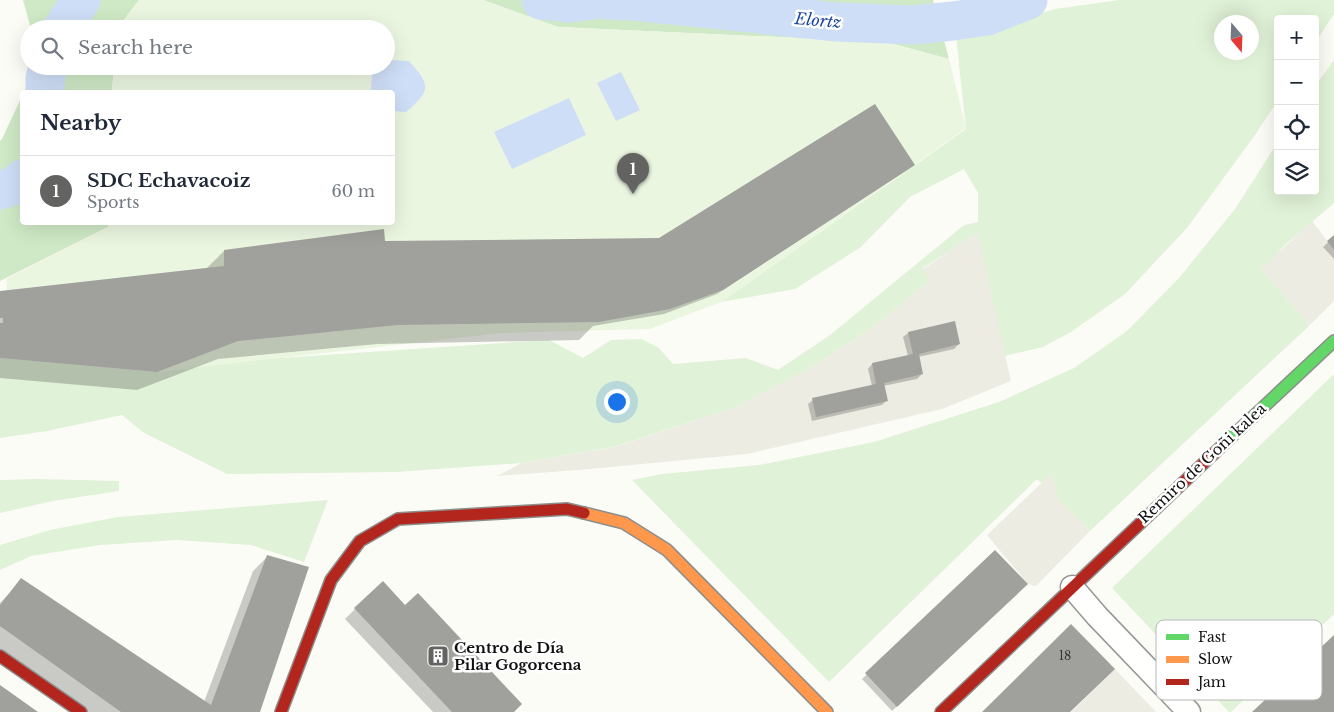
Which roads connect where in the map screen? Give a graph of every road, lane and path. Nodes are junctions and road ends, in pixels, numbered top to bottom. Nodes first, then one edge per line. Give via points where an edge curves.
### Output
1 (1334, 341) edge
2 (1072, 587) junction
3 (0, 656) edge
4 (1156, 678) edge
5 (1178, 700) edge
6 (81, 712) edge
7 (281, 712) edge
8 (827, 712) edge
9 (941, 712) edge
10 (1189, 712) edge

1 - 2 street, Remiro de Goñi kalea
2 - 4 street
2 - 9 street, Remiro de Goñi kalea
3 - 6 street
5 - 10 street
7 - 8 street via 331,580 360,541 398,519 567,509 624,523 667,550

